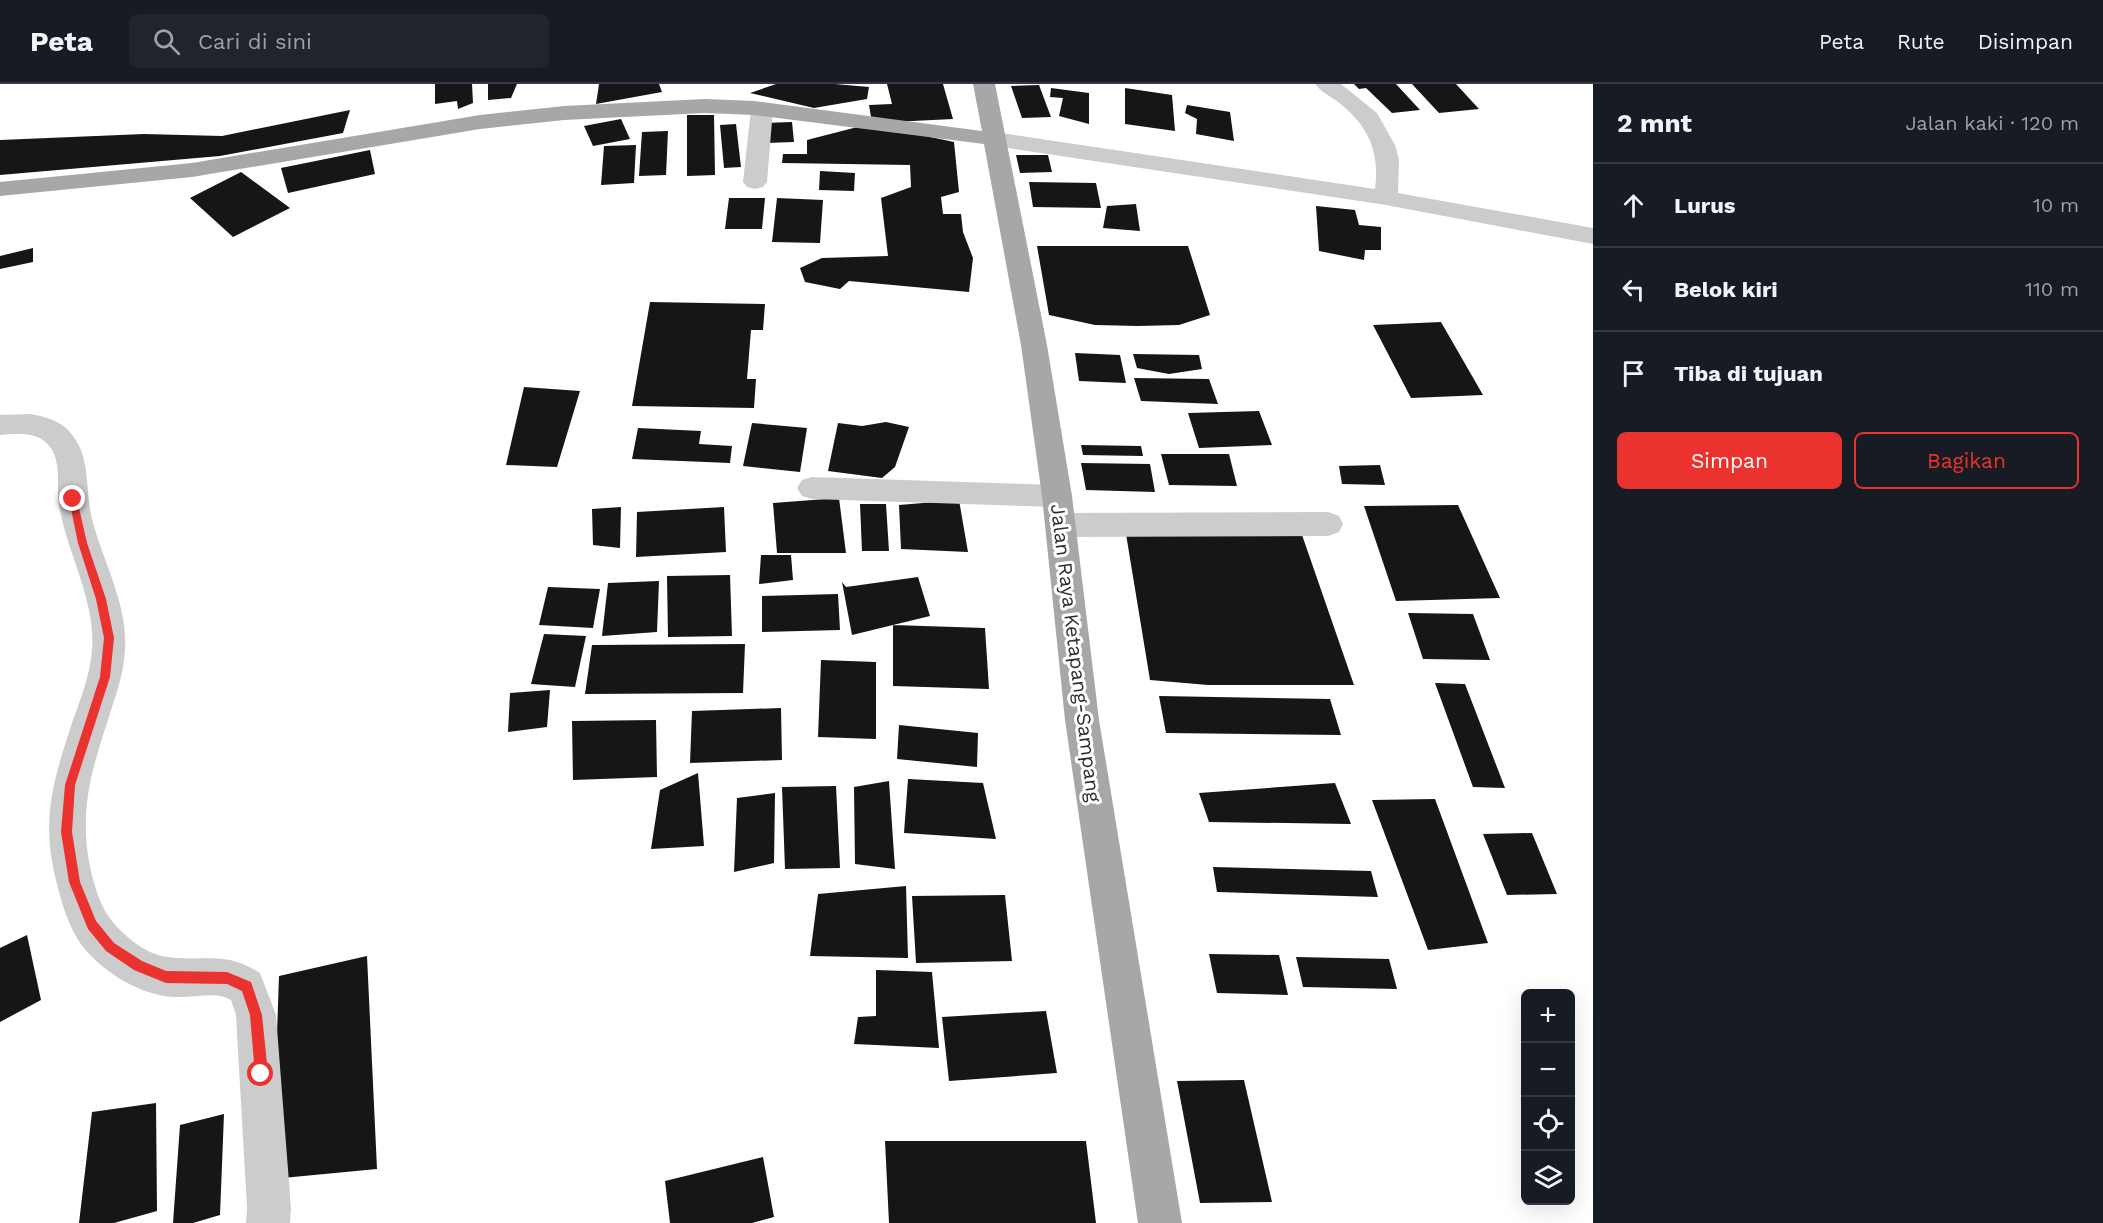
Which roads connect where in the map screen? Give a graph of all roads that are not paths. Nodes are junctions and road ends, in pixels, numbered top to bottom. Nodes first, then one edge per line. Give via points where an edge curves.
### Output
1 (984, 84) edge
2 (1326, 84) edge
3 (762, 109) junction
4 (995, 140) junction
5 (755, 182) dead end
6 (0, 189) edge
7 (1386, 198) junction
8 (1593, 236) edge
9 (0, 425) edge
10 (812, 488) dead end
11 (1059, 510) junction
12 (1328, 524) dead end
13 (268, 1223) edge
14 (1160, 1223) edge

1 - 4 main road, Jalan Raya Ketapang-Sampang
2 - 7 street via 1373,123 1388,149
3 - 4 main road
3 - 5 street
3 - 6 main road via 705,106 564,113 480,122 192,170
4 - 7 street
4 - 11 main road, Jalan Raya Ketapang-Sampang via 1034,345
7 - 8 street
9 - 13 street via 22,423 44,428 65,445 72,465 73,499 82,543 109,638 105,677 70,785 66,832 75,882 92,925 110,947 138,966 166,977 227,978 246,987 256,1015
10 - 11 street
11 - 12 street
11 - 14 main road, Jalan Raya Ketapang-Sampang via 1082,720

